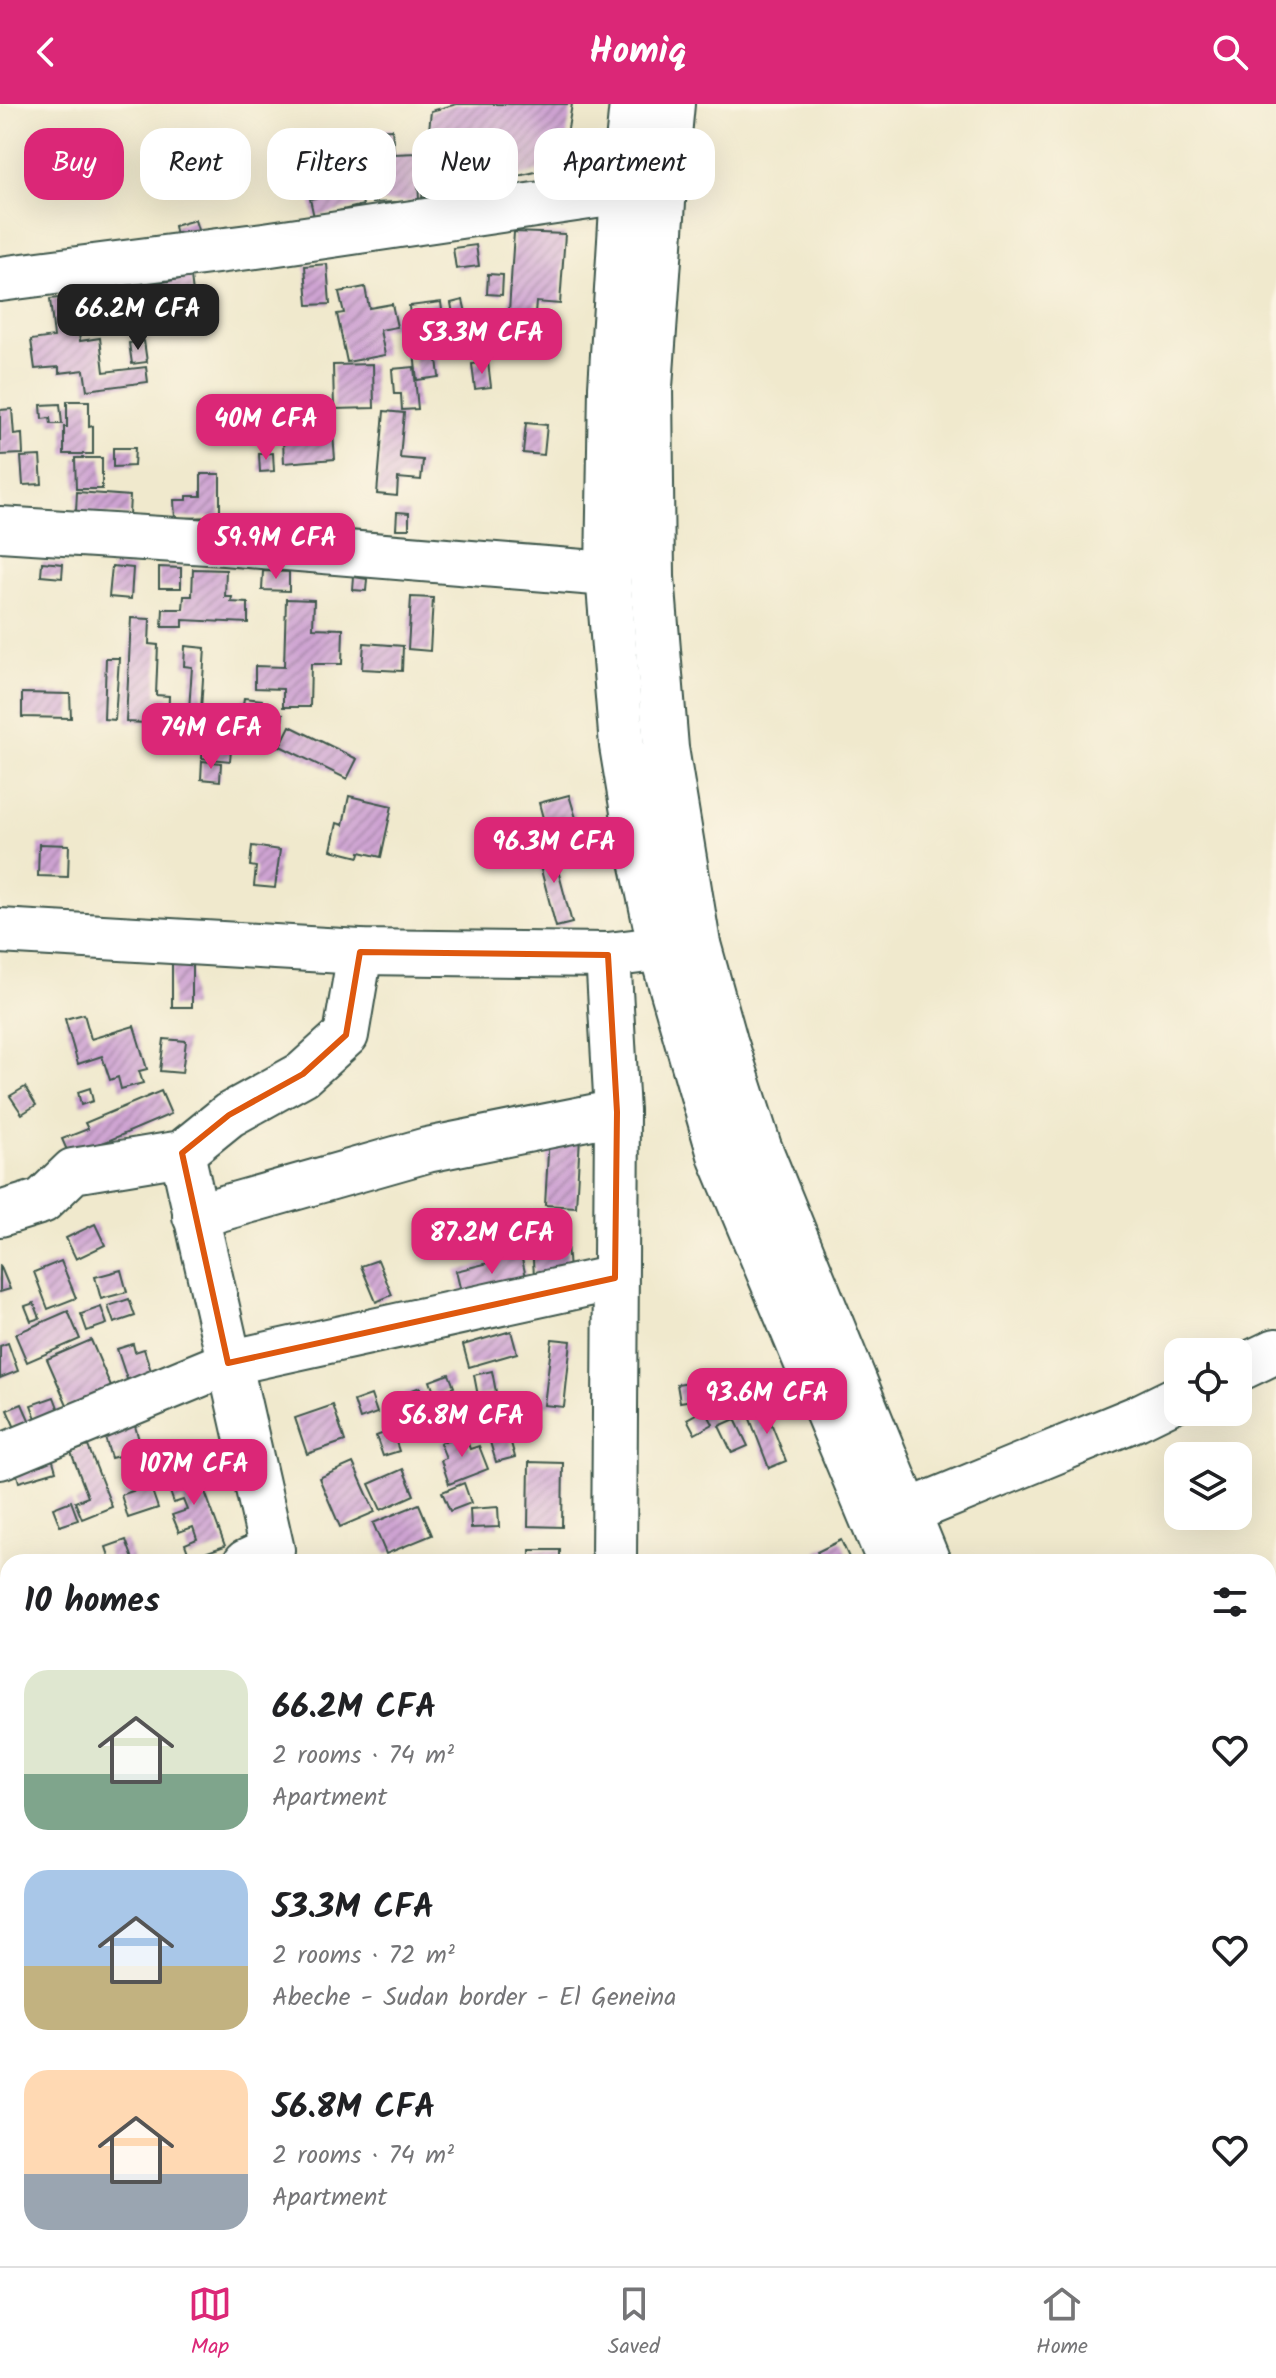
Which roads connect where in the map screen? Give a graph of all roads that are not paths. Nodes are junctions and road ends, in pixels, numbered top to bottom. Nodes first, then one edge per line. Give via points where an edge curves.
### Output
1 (632, 104) edge
2 (672, 104) edge
3 (630, 128) edge
4 (569, 200) edge
5 (623, 200) edge
6 (0, 279) edge
7 (0, 529) edge
8 (608, 574) junction
9 (0, 931) edge
10 (680, 947) junction
11 (360, 952) junction
12 (608, 955) junction
13 (617, 1112) junction
14 (182, 1153) junction
15 (0, 1214) edge
16 (195, 1216) junction
17 (615, 1278) junction
18 (1276, 1351) edge
19 (1252, 1362) edge
20 (228, 1363) junction
21 (1164, 1405) edge
22 (0, 1457) edge
23 (888, 1509) junction
24 (263, 1554) edge
25 (614, 1554) edge
26 (890, 1554) edge
27 (922, 1554) edge

1 - 3 main road
2 - 10 main road via 650,387 652,577
4 - 6 main road
5 - 8 main road via 611,387
7 - 8 main road
8 - 10 main road via 622,746 638,842
9 - 11 main road
10 - 12 main road
10 - 23 main road via 725,1041
11 - 12 main road
11 - 14 main road via 346,1035 303,1074 229,1115
12 - 13 main road
13 - 16 main road via 427,1150
13 - 17 main road
14 - 15 main road via 73,1171 42,1201
14 - 16 main road
16 - 20 main road
17 - 20 main road
17 - 25 main road
18 - 19 main road
20 - 22 main road
20 - 24 main road via 272,1550
21 - 23 main road
23 - 26 main road
23 - 27 main road

